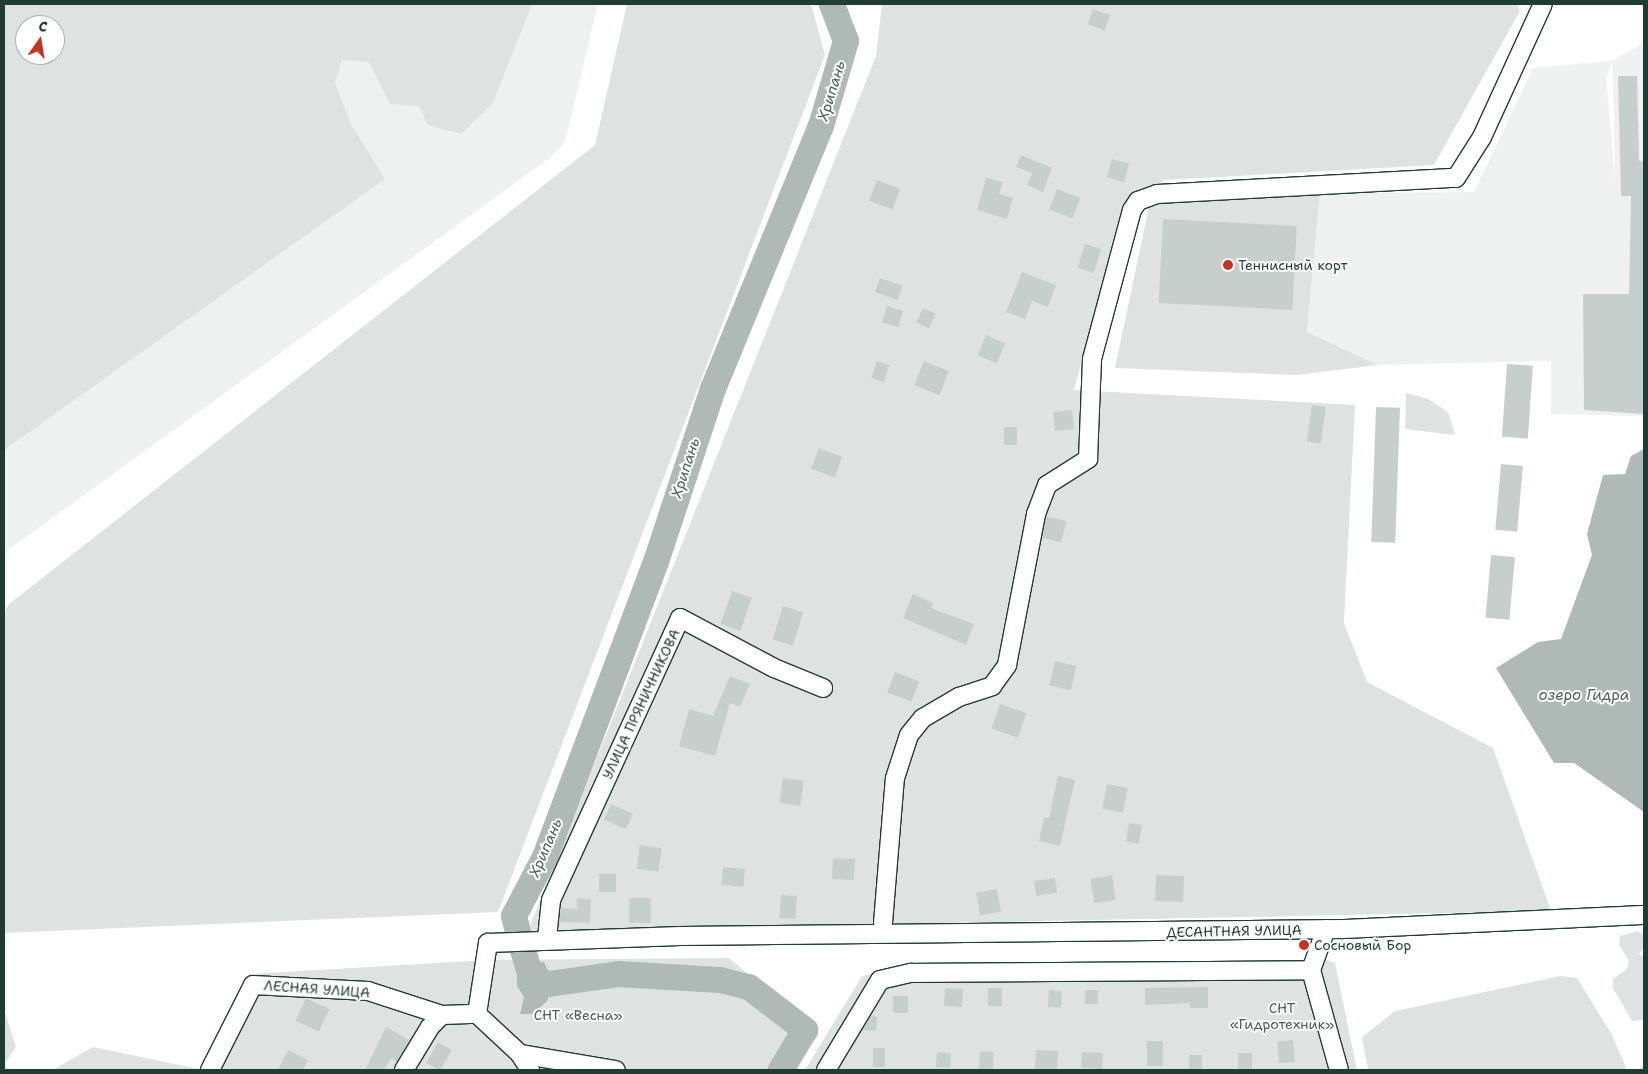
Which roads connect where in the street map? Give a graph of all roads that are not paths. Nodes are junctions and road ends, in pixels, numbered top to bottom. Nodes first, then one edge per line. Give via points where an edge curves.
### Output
1 (1542, 4) edge
2 (823, 688) dead end
3 (1644, 915) edge
4 (883, 929) junction
5 (1326, 930) junction
6 (547, 938) junction
7 (1311, 970) junction
8 (477, 1014) junction
9 (442, 1015) junction
10 (520, 1054) junction
11 (210, 1070) edge
12 (404, 1070) edge
13 (530, 1070) edge
14 (616, 1070) edge
15 (826, 1070) edge
16 (1339, 1070) edge

1 - 4 street via 1482,137 1456,178 1157,194 1138,201 1132,210 1092,359 1088,459 1047,485 1036,514 1007,665 992,686 959,697 923,718 909,736 895,778
2 - 6 street, УЛИЦА ПРЯНИЧНИКОВА via 774,668 680,618 551,900
3 - 5 street, ДЕСАНТНАЯ УЛИЦА
4 - 5 street, ДЕСАНТНАЯ УЛИЦА
4 - 6 street, ДЕСАНТНАЯ УЛИЦА
5 - 7 street
6 - 8 street, ДЕСАНТНАЯ УЛИЦА via 488,942
7 - 15 street via 911,973 880,980
7 - 16 street
8 - 9 street
8 - 10 street
9 - 11 street, ЛЕСНАЯ УЛИЦА via 368,991 253,985
9 - 12 street via 430,1027
10 - 13 street
10 - 14 street

